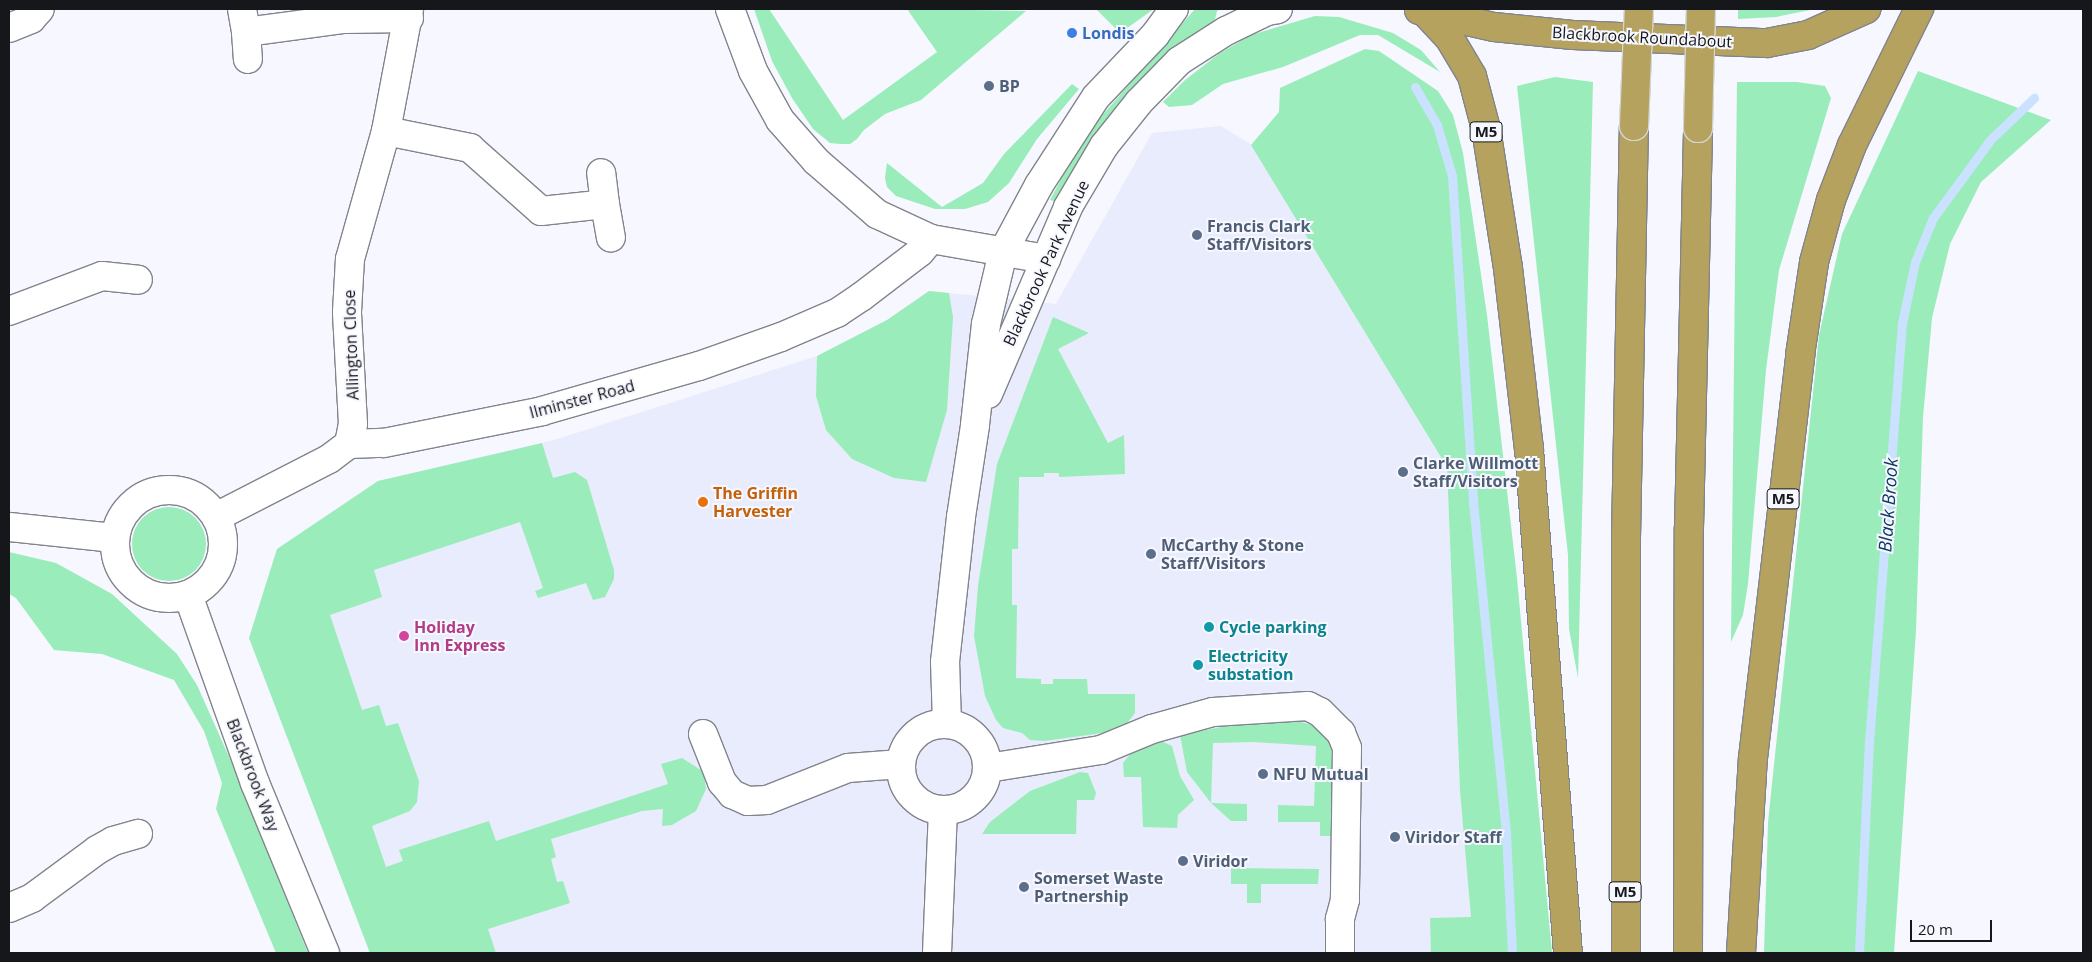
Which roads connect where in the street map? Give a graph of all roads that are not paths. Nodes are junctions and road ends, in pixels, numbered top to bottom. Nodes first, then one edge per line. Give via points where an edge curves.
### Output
1 (40, 9) edge
2 (730, 9) edge
3 (1174, 9) edge
4 (1278, 9) edge
5 (1639, 9) edge
6 (1701, 9) edge
7 (1866, 9) edge
8 (1919, 9) edge
9 (1418, 10) edge
10 (409, 14) edge
11 (9, 28) edge
12 (246, 33) edge
13 (386, 131) junction
14 (600, 173) dead end
15 (605, 204) junction
16 (611, 237) dead end
17 (931, 239) junction
18 (1003, 252) junction
19 (1046, 259) junction
20 (138, 280) dead end
21 (9, 311) edge
22 (976, 425) junction
23 (349, 444) junction
24 (216, 516) junction
25 (9, 527) edge
26 (114, 538) junction
27 (188, 595) junction
28 (947, 724) junction
29 (703, 734) dead end
30 (901, 764) junction
31 (988, 768) junction
32 (943, 811) junction
33 (119, 832) dead end
34 (9, 908) edge
35 (325, 953) edge
36 (937, 953) edge
37 (1340, 953) edge
38 (1568, 953) edge
39 (1626, 953) edge
40 (1688, 953) edge
41 (1740, 953) edge

1 - 11 street via 31,19
2 - 17 street via 754,71 793,139 877,214
3 - 18 street, Blackbrook Park Avenue via 1155,35 1096,97 1039,185
4 - 19 street, Blackbrook Park Avenue via 1226,31 1179,61 1140,102 1104,146 1068,207
5 - 39 highway, M5, bridge via 1626,538
6 - 40 highway, bridge via 1689,528
7 - 9 highway, Blackbrook Roundabout via 1808,35 1767,43 1573,35 1494,27
8 - 41 highway, M5 via 1852,145 1831,200 1814,262 1798,364 1753,758
9 - 38 highway, M5 via 1450,39 1472,76 1486,128 1508,268 1529,449
10 - 12 street, Allington Close via 344,19
10 - 13 street, Allington Close
13 - 15 street via 470,148 541,212
13 - 23 street, Allington Close via 350,259 347,312 353,424
14 - 15 street
15 - 16 street
17 - 18 street
17 - 23 street, Ilminster Road via 915,256 837,313 700,366 542,411 384,443
18 - 19 street
18 - 22 street, Blackbrook Park Avenue via 986,324
19 - 22 street, Blackbrook Park Avenue
20 - 21 street via 102,276
22 - 28 street, Blackbrook Park Avenue via 961,517 945,662
23 - 24 street via 329,459
24 - 26 street via 205,503 188,493 170,489 154,491 125,511
24 - 27 street via 224,540 222,557 215,574 202,588
25 - 26 street
26 - 27 street via 115,556 121,572 133,586 146,594 164,598
27 - 35 street, Blackbrook Way via 255,783
28 - 30 street via 921,730 911,739
28 - 31 street via 963,728 976,737 985,751
29 - 30 street via 722,782 732,794 748,801 767,800 848,768
30 - 32 street via 903,782 912,796 926,807
31 - 32 street via 979,794 956,809
31 - 37 street via 1101,750 1152,728 1214,712 1308,706 1320,712 1341,733 1347,748 1345,900 1340,919
32 - 36 street
33 - 34 street via 32,898

